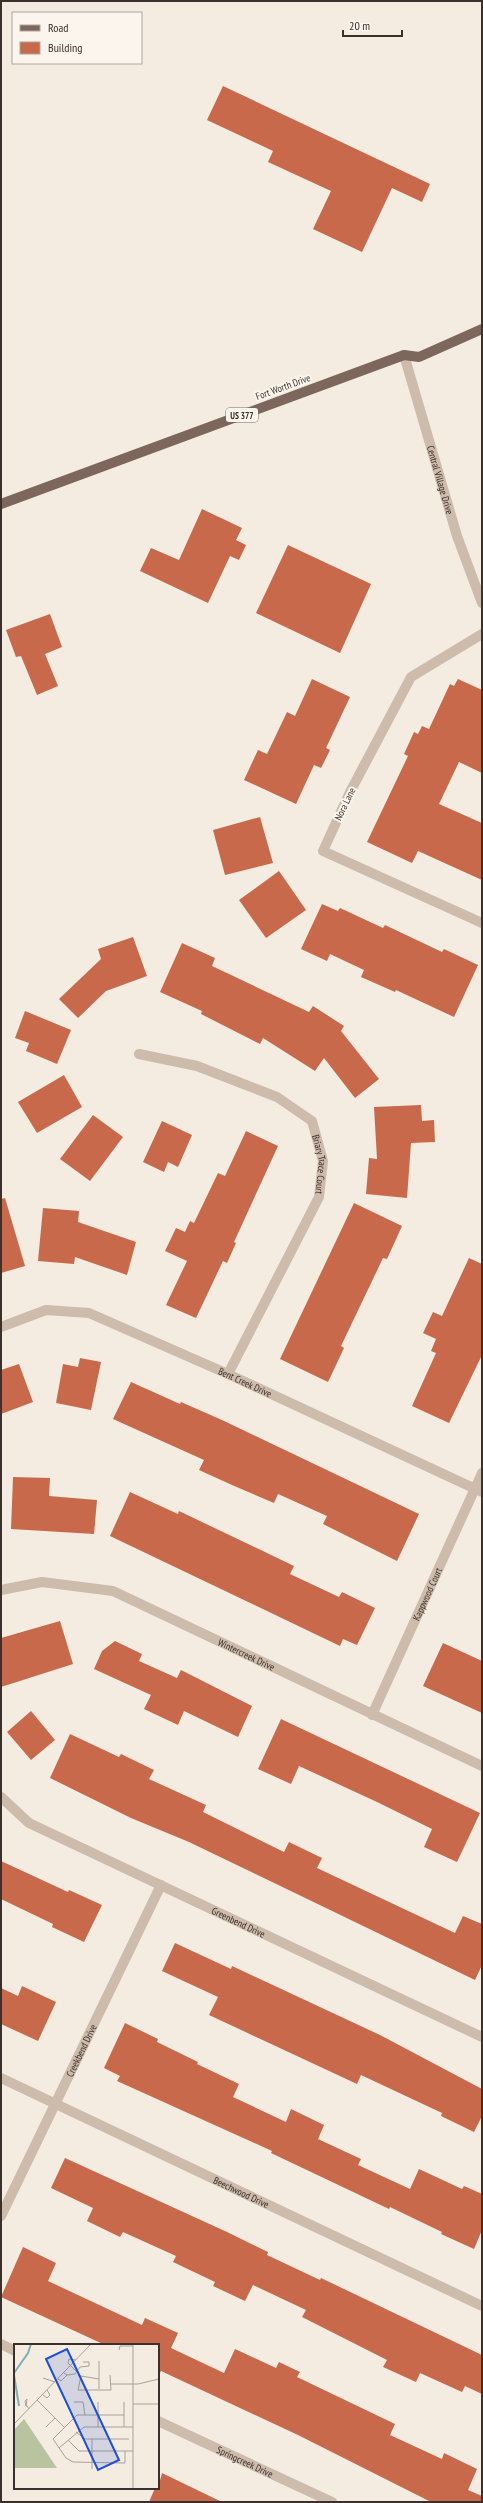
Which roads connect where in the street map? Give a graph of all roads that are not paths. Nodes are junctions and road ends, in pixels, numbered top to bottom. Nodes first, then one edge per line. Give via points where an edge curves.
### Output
1 (482, 329) edge
2 (404, 355) junction
3 (1, 504) edge
4 (482, 603) edge
5 (482, 634) edge
6 (482, 923) edge
7 (139, 1054) dead end
8 (1, 1327) edge
9 (228, 1374) junction
10 (482, 1473) edge
11 (478, 1491) edge
12 (1, 1590) edge
13 (372, 1715) junction
14 (482, 1766) edge
15 (1, 1797) edge
16 (162, 1885) junction
17 (482, 2037) edge
18 (1, 2078) edge
19 (56, 2105) junction
20 (1, 2216) edge
21 (482, 2306) edge
22 (1, 2344) edge
23 (14, 2350) edge
24 (159, 2421) edge
25 (332, 2502) edge

1 - 2 main road, Fort Worth Drive / US 377 via 420,357
2 - 3 main road, Fort Worth Drive / US 377
2 - 4 street, Central Village Drive via 457,536
5 - 6 street, Nora Lane via 411,677 350,792 323,851
7 - 9 street, Briary Trace Court via 198,1066 277,1097 312,1121 323,1161 319,1197
8 - 9 street, Bent Creek Drive via 46,1310 89,1314
9 - 11 street, Bent Creek Drive
10 - 11 street, Kappwood Court
11 - 13 street, Kappwood Court
12 - 13 street, Wintercreek Drive via 42,1582 113,1591
13 - 14 street, Wintercreek Drive
15 - 16 street, Greenbend Drive via 29,1823
16 - 17 street, Greenbend Drive
16 - 19 street, Creekbend Drive
18 - 19 street, Beechwood Drive
19 - 20 street, Creekbend Drive
19 - 21 street, Beechwood Drive
22 - 23 street
24 - 25 street, Springcreek Drive

